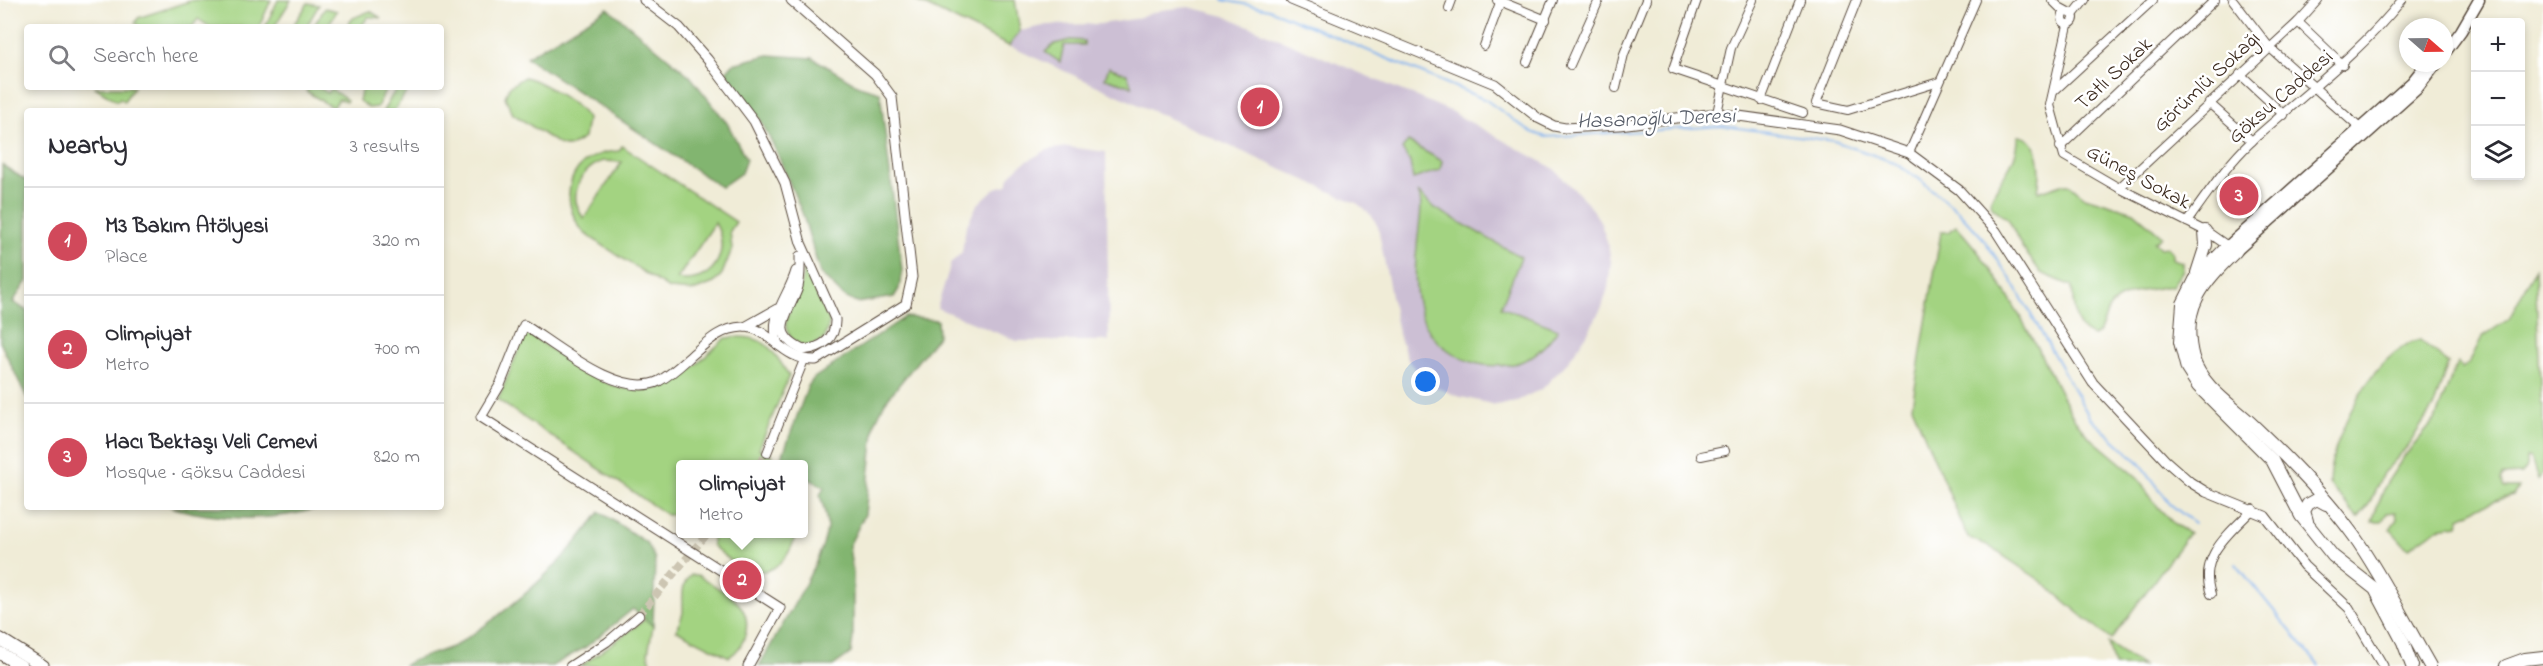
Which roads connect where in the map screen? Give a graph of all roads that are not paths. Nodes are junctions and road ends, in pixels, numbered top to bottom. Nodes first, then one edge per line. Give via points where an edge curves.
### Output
1 (644, 0) edge
2 (791, 0) edge
3 (1291, 0) edge
4 (1499, 0) edge
5 (1553, 0) edge
6 (1599, 0) edge
7 (1646, 0) edge
8 (1697, 0) edge
9 (1753, 0) edge
10 (1800, 0) edge
11 (1857, 0) edge
12 (1976, 0) edge
13 (2052, 0) edge
14 (2085, 0) edge
15 (2153, 0) edge
16 (2215, 0) edge
17 (2233, 0) edge
18 (2318, 0) edge
19 (2403, 0) edge
20 (2476, 5) edge
21 (2059, 8) junction
22 (2072, 14) junction
23 (1546, 20) junction
24 (2065, 22) junction
25 (2298, 22) junction
26 (2453, 32) edge
27 (2453, 42) edge
28 (1484, 46) dead end
29 (2269, 47) junction
30 (1527, 62) dead end
31 (1570, 65) dead end
32 (2343, 65) junction
33 (2420, 72) edge
34 (2430, 72) edge
35 (2240, 74) junction
36 (1939, 82) junction
37 (1723, 84) junction
38 (2313, 87) junction
39 (1616, 88) dead end
40 (2053, 92) junction
41 (1761, 100) junction
42 (2209, 103) junction
43 (1717, 113) junction
44 (1803, 113) dead end
45 (2284, 115) junction
46 (2363, 131) junction
47 (2252, 141) junction
48 (2060, 147) junction
49 (1909, 153) junction
50 (2119, 188) junction
51 (2187, 222) junction
52 (2205, 231) junction
53 (801, 243) junction
54 (2232, 249) junction
55 (800, 256) junction
56 (2195, 280) junction
57 (777, 309) junction
58 (745, 327) junction
59 (836, 330) junction
60 (847, 340) junction
61 (778, 345) junction
62 (804, 360) junction
63 (1725, 451) dead end
64 (767, 453) tunnel mouth
65 (1701, 456) dead end
66 (2330, 506) junction
67 (2253, 509) junction
68 (2320, 540) junction
69 (2211, 594) dead end
70 (639, 615) tunnel mouth
71 (2, 643) edge
72 (2543, 657) edge
73 (21, 666) edge
74 (44, 666) edge
75 (570, 666) edge
76 (748, 666) edge
77 (2384, 666) edge
78 (2412, 666) edge
79 (2430, 666) edge
80 (2506, 666) edge

1 - 53 street via 679,27 754,121 785,183
2 - 60 street via 875,74 892,97 894,107 912,277 906,304
3 - 43 street via 1495,84 1554,126 1619,125
4 - 23 street
4 - 28 street
5 - 23 street
6 - 31 street
7 - 39 street via 1624,54
8 - 37 street via 1673,69
9 - 37 street via 1731,48
10 - 41 street
11 - 36 street via 1816,103 1848,110
12 - 36 street
13 - 21 street
14 - 22 street
15 - 40 street
16 - 48 street, Tatlı Sokak
17 - 29 street
18 - 25 street, Görümlü Sokağı
19 - 32 street, Göksu Caddesi
20 - 26 main road
20 - 27 main road
21 - 22 street
21 - 24 street
22 - 24 street via 2073,21
23 - 30 street
24 - 40 street via 2065,48
25 - 29 street, Görümlü Sokağı
25 - 32 street
29 - 35 street, Görümlü Sokağı
29 - 38 street
32 - 38 street, Göksu Caddesi
33 - 46 main road
34 - 46 main road via 2417,88
35 - 42 street, Görümlü Sokağı
35 - 45 street
36 - 49 street
37 - 41 street
37 - 43 street
38 - 45 street, Göksu Caddesi
38 - 46 street
40 - 48 street via 2050,105
41 - 44 street
42 - 47 street
42 - 50 street, Görümlü Sokağı
43 - 49 street via 1840,130
45 - 47 street, Göksu Caddesi
46 - 54 main road
47 - 51 street, Göksu Caddesi
48 - 50 street, Güneş Sokak via 2064,156
49 - 67 street via 1959,190 1996,231 2093,383 2166,460 2206,492
50 - 51 street, Güneş Sokak
51 - 52 street, Güneş Sokak
52 - 54 street, Güneş Sokak
52 - 56 main road via 2206,245
53 - 55 street
53 - 59 street via 822,296 833,312
54 - 56 main road
54 - 66 main road via 2204,282 2194,304 2189,330 2194,360 2208,382 2283,453
55 - 57 street via 787,296
55 - 59 street via 797,290 782,319 786,338 803,350 813,349 830,340
56 - 68 main road via 2183,304 2180,325 2187,369 2198,386 2272,460 2296,509
57 - 58 street
57 - 61 street
58 - 61 street
58 - 76 street via 718,333 658,382 632,385 605,376 524,325 501,385 482,417 780,608
59 - 60 street
60 - 62 street via 828,355
61 - 62 street via 792,357
62 - 64 street
63 - 65 street
66 - 68 main road via 2314,500 2305,507 2304,516
66 - 79 main road via 2374,566
67 - 69 street via 2207,565 2206,580
67 - 77 street via 2265,516 2304,566 2349,608
68 - 78 main road via 2339,561 2375,589
70 - 75 street
71 - 73 main road
71 - 74 main road
72 - 80 main road

